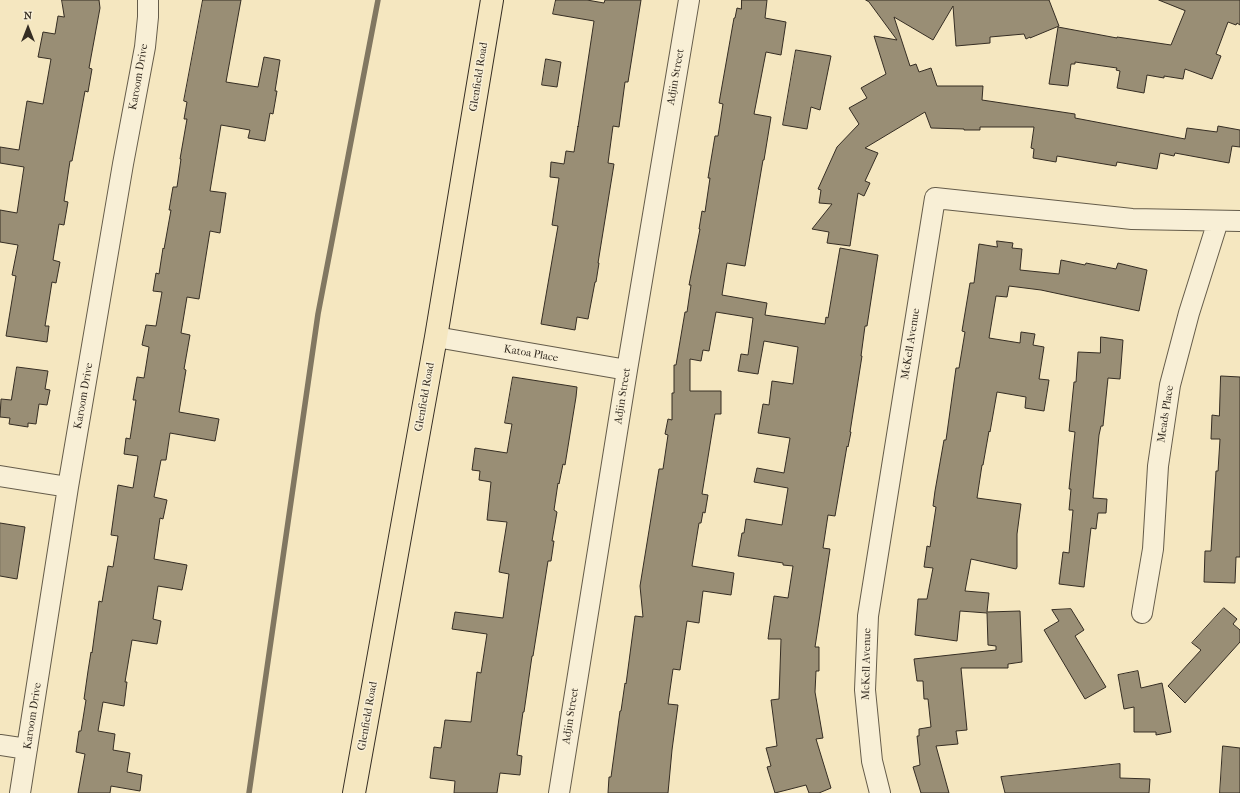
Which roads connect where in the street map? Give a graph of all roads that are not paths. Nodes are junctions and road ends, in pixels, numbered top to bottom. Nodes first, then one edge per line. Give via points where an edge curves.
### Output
1 (148, 0) edge
2 (492, 0) edge
3 (689, 0) edge
4 (1218, 221) junction
5 (1240, 222) edge
6 (436, 338) junction
7 (627, 370) junction
8 (0, 476) edge
9 (68, 487) junction
10 (1142, 613) dead end
11 (0, 745) edge
12 (27, 750) junction
13 (20, 793) edge
14 (354, 793) edge
15 (559, 793) edge
16 (880, 793) edge

1 - 9 street, Karoom Drive via 145,47
2 - 6 main road, Glenfield Road
3 - 7 street, Adjin Street
4 - 5 street, McKell Avenue
4 - 10 street, Meads Place via 1170,385 1158,466 1153,549
4 - 16 street, McKell Avenue via 1132,219 935,198 868,616 865,690 872,761
6 - 7 street, Katoa Place
6 - 14 main road, Glenfield Road
7 - 15 street, Adjin Street
8 - 9 street
9 - 12 street, Karoom Drive
11 - 12 street
12 - 13 street, Karoom Drive

